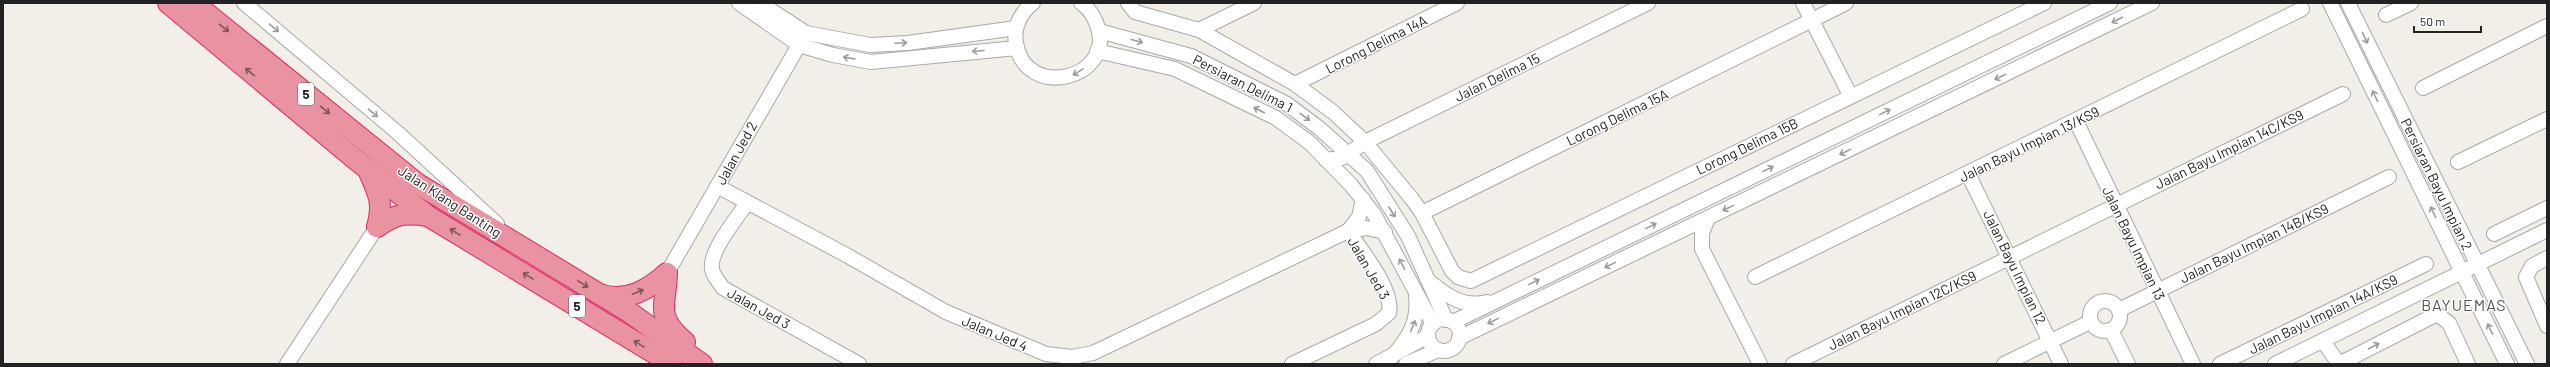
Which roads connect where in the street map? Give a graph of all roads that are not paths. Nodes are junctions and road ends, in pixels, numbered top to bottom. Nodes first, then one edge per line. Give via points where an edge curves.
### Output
1 (168, 3) edge
2 (194, 3) edge
3 (244, 3) edge
4 (739, 3) edge
5 (760, 3) edge
6 (1033, 3) edge
7 (1081, 3) edge
8 (1128, 3) edge
9 (1254, 3) edge
10 (1457, 3) edge
11 (1648, 3) edge
12 (1803, 3) edge
13 (1814, 3) edge
14 (1846, 3) edge
15 (2044, 3) edge
16 (2110, 3) edge
17 (2152, 3) edge
18 (2330, 3) edge
19 (2348, 3) edge
20 (2411, 3) edge
21 (2302, 9) dead end
22 (2386, 15) dead end
23 (1816, 18) junction
24 (2547, 26) edge
25 (1016, 28) junction
26 (1198, 30) junction
27 (1099, 31) junction
28 (802, 39) junction
29 (1017, 48) junction
30 (1097, 51) junction
31 (1294, 84) junction
32 (2423, 88) dead end
33 (1854, 93) junction
34 (2343, 94) dead end
35 (280, 97) junction
36 (2547, 119) edge
37 (2076, 121) junction
38 (1365, 142) junction
39 (1349, 154) junction
40 (1326, 160) junction
41 (2458, 162) dead end
42 (367, 169) junction
43 (435, 169) junction
44 (1973, 171) junction
45 (2389, 177) dead end
46 (1343, 178) junction
47 (418, 184) junction
48 (717, 186) junction
49 (1363, 199) junction
50 (747, 203) junction
51 (2116, 205) junction
52 (2547, 208) edge
53 (1422, 213) junction
54 (428, 216) junction
55 (1708, 218) junction
56 (377, 227) junction
57 (2547, 230) edge
58 (1348, 231) junction
59 (1385, 232) junction
60 (2494, 234) dead end
61 (1668, 236) junction
62 (521, 246) junction
63 (1702, 249) junction
64 (2010, 256) junction
65 (2547, 258) edge
66 (2426, 264) dead end
67 (2478, 265) junction
68 (667, 273) junction
69 (2462, 273) junction
70 (1755, 277) dead end
71 (1427, 279) junction
72 (1415, 290) junction
73 (2157, 291) junction
74 (603, 295) junction
75 (1499, 299) junction
76 (2119, 310) junction
77 (2090, 322) junction
78 (1440, 325) junction
79 (2547, 326) edge
80 (2111, 330) junction
81 (1460, 337) junction
82 (2051, 341) junction
83 (2322, 341) junction
84 (1438, 350) junction
85 (1392, 356) junction
86 (2505, 362) edge
87 (700, 363) edge
88 (287, 364) edge
89 (672, 364) edge
90 (859, 364) edge
91 (1292, 364) edge
92 (1376, 364) edge
93 (1406, 364) edge
94 (1760, 364) edge
95 (1793, 364) edge
96 (2004, 364) edge
97 (2061, 364) edge
98 (2128, 364) edge
99 (2194, 364) edge
100 (2220, 364) edge
101 (2276, 364) edge
102 (2339, 364) edge
103 (2468, 364) edge
104 (2527, 364) edge

35 -> 1 highway, Jalan Klang Banting / 5
2 -> 47 highway, Jalan Klang Banting / 5
3 -> 43 street via 398,133
4 - 28 street
5 - 28 street
6 - 25 street via 1021,16
7 - 27 street via 1095,18
8 - 26 street via 1135,12
9 - 26 street
10 - 31 street, Lorong Delima 14A
11 - 38 street, Jalan Delima 15
12 - 23 street
13 - 23 street
14 - 23 street, Lorong Delima 15A
15 - 33 street, Lorong Delima 15B
75 -> 16 street
17 -> 55 street
69 -> 18 street, Persiaran Bayu Impian 2
19 -> 67 street, Persiaran Bayu Impian 2
20 - 22 street
21 - 37 street, Jalan Bayu Impian 13/KS9
23 - 33 street
23 - 53 street, Lorong Delima 15A
24 - 32 street
28 -> 25 street via 870,45 908,43
25 - 29 street
26 - 31 street
27 - 30 street
27 -> 39 street, Persiaran Delima 1 via 1191,56 1287,104
29 -> 28 street via 870,62 833,55
28 - 48 street, Jalan Jed 2
30 -> 29 street via 1083,70 1061,78 1048,78 1038,74 1025,63
40 -> 30 street, Persiaran Delima 1 via 1310,143 1276,118 1210,85 1175,69
31 - 38 street via 1333,112
33 - 53 street, Lorong Delima 15B via 1477,280 1464,280 1452,271
34 - 51 street, Jalan Bayu Impian 14C/KS9
35 - 42 highway, Jalan Klang Banting / 5
35 - 47 highway via 354,146 400,183 408,187
36 - 41 street
37 - 44 street, Jalan Bayu Impian 13/KS9
37 - 51 street, Jalan Bayu Impian 13
38 - 39 street, Jalan Delima 15
38 - 53 street
39 - 40 street, Jalan Delima 15 via 1338,160
39 - 46 street
39 -> 71 street, Persiaran Delima 1 via 1366,171 1408,236
40 - 46 street, Persiaran Delima 1
42 - 54 highway, Jalan Klang Banting / 5
42 - 56 highway via 379,196 382,211
43 - 47 street
43 - 62 street
44 - 64 street, Jalan Bayu Impian 12 via 1970,175 1972,182
44 - 70 street, Jalan Bayu Impian 13/KS9
45 - 73 street, Jalan Bayu Impian 14B/KS9
46 - 49 street, Persiaran Delima 1
47 - 62 highway, Jalan Klang Banting / 5
48 - 50 street, Jalan Jed 4
48 - 68 street, Jalan Jed 2
49 - 58 street, Jalan Jed 4 via 1359,217
49 - 59 street, Persiaran Delima 1
50 - 58 street, Jalan Jed 4 via 848,256 946,312 1046,354 1072,357 1093,353
50 - 90 street, Jalan Jed 3 via 716,251 712,269 716,279 723,288
51 - 64 street, Jalan Bayu Impian 14C/KS9
51 - 73 street, Jalan Bayu Impian 13
52 - 60 street
54 - 56 highway via 406,213 392,217
89 -> 54 highway, Jalan Klang Banting / 5
55 - 61 street
55 - 63 street via 1702,233
56 - 88 street
57 - 67 street
58 - 59 street, Jalan Jed 4 via 1366,228
58 - 91 street, Jalan Jed 3 via 1366,256 1389,298 1389,313 1376,324
72 -> 59 street, Persiaran Delima 1
61 - 63 street via 1688,238
61 -> 81 street
62 -> 74 highway, Jalan Klang Banting / 5
63 - 94 street
64 - 82 street, Jalan Bayu Impian 12
64 - 95 street, Jalan Bayu Impian 12C/KS9
65 - 79 street via 2532,266 2526,277
66 - 100 street, Jalan Bayu Impian 14A/KS9
67 - 69 street
67 - 104 street, Persiaran Bayu Impian 2
74 -> 68 highway via 617,298 639,292
68 - 87 highway via 663,307 665,318
69 - 83 street
86 -> 69 street, Persiaran Bayu Impian 2
71 - 75 street via 1453,299 1466,303 1477,304
71 - 78 street, Persiaran Delima 1
72 - 78 street, Persiaran Delima 1
85 -> 72 street via 1407,339 1416,322
73 - 76 street, Jalan Bayu Impian 14B/KS9
73 - 99 street, Jalan Bayu Impian 13
74 - 87 highway, Jalan Klang Banting / 5
75 - 78 street
75 - 81 street
76 - 77 street via 2111,302 2099,302 2091,310
76 - 80 street via 2120,320
77 - 80 street via 2099,330
77 - 82 street
78 - 81 street via 1458,327
78 - 84 street via 1430,343
78 - 85 street
80 - 98 street
81 - 84 street via 1452,349
82 - 96 street
82 - 97 street, Jalan Bayu Impian 12
83 - 101 street
83 - 102 street
84 - 93 street
85 - 92 street
102 -> 103 street via 2437,314 2449,323

